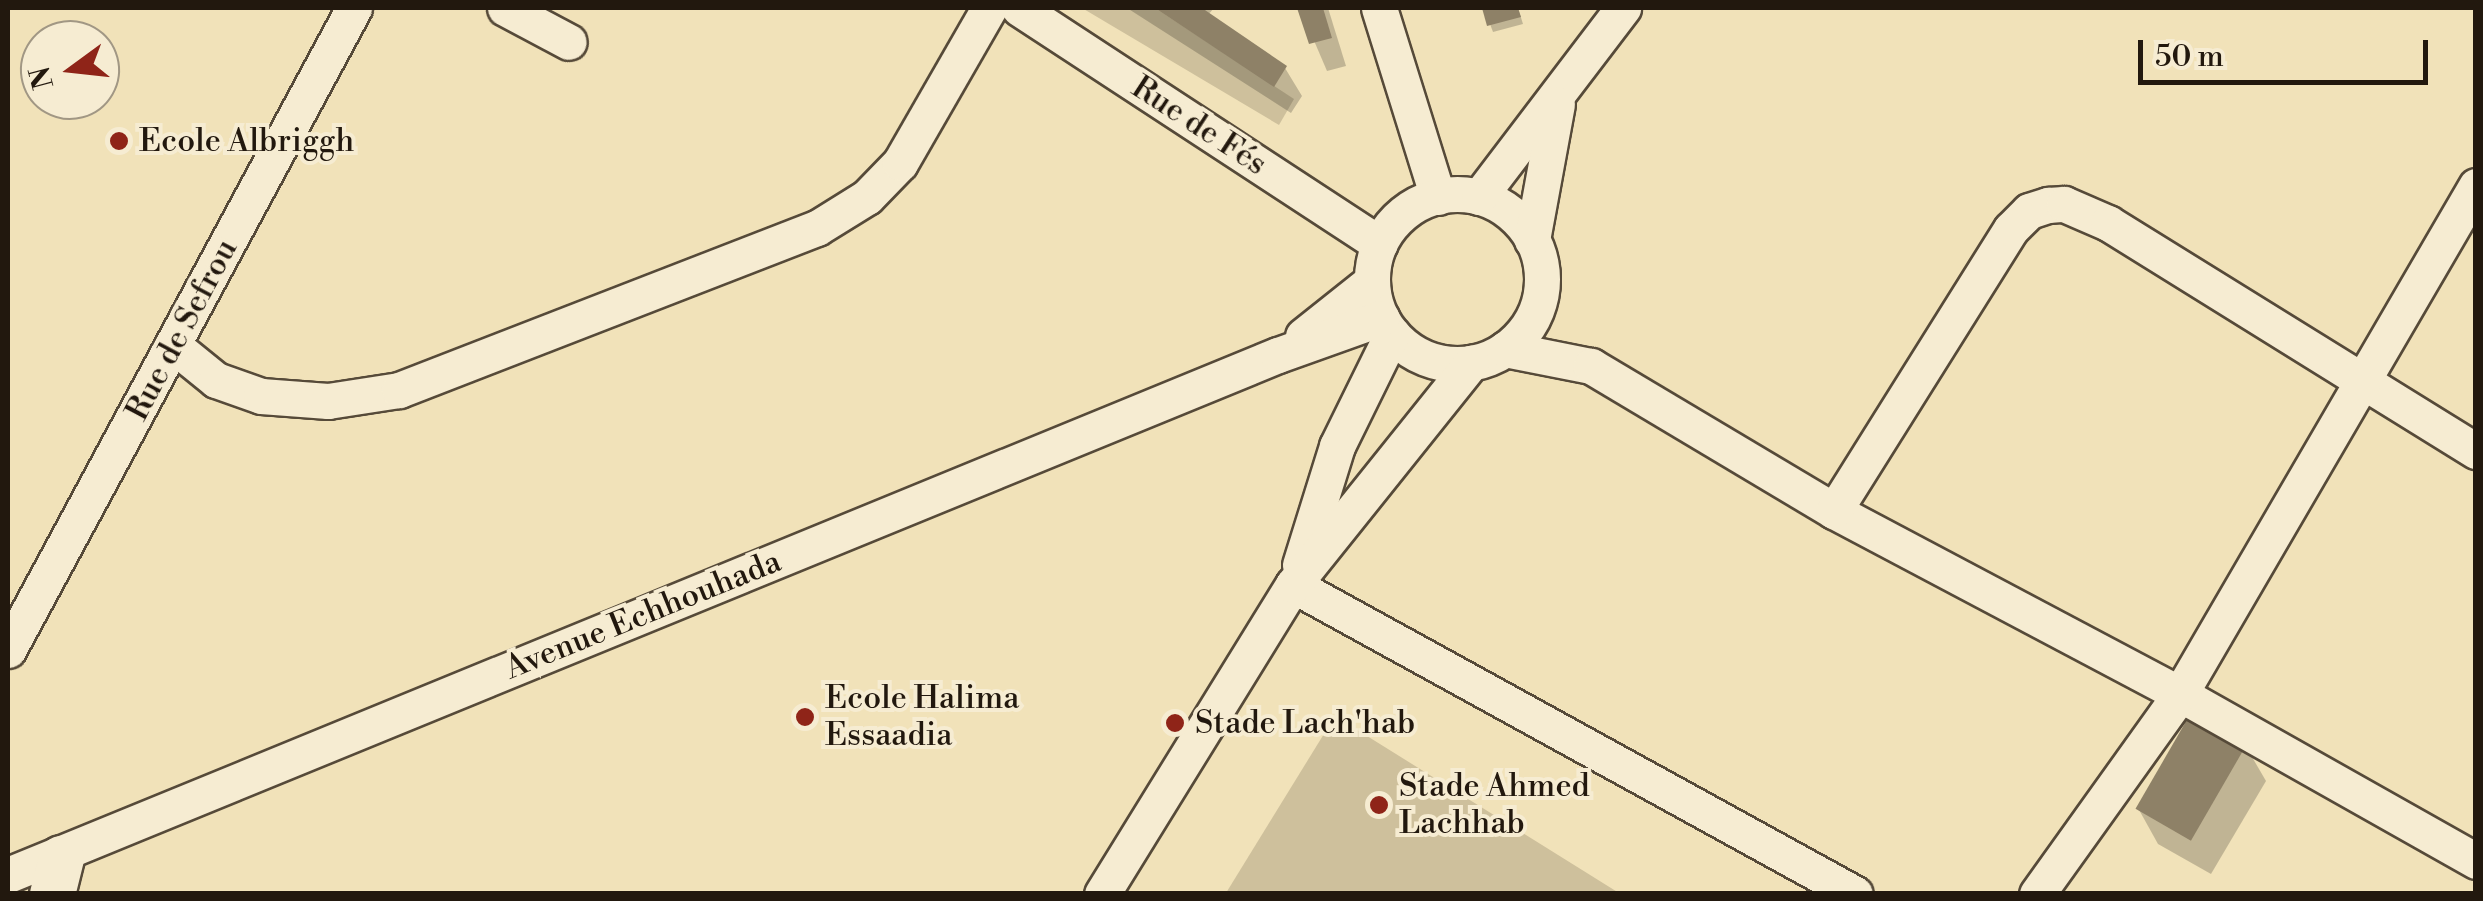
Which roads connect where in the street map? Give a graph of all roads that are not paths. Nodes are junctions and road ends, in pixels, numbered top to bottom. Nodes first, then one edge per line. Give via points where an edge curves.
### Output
1 (354, 8) edge
2 (504, 8) edge
3 (989, 8) edge
4 (1019, 8) edge
5 (1379, 8) edge
6 (1624, 8) edge
7 (569, 42) dead end
8 (1558, 100) junction
9 (1409, 110) junction
10 (2476, 186) edge
11 (1438, 196) junction
12 (1479, 198) junction
13 (1403, 213) junction
14 (1532, 240) junction
15 (1380, 244) junction
16 (1372, 282) junction
17 (1538, 301) junction
18 (1387, 326) junction
19 (174, 346) junction
20 (1505, 349) junction
21 (1278, 355) junction
22 (1471, 363) junction
23 (1591, 366) junction
24 (2360, 377) junction
25 (2476, 450) edge
26 (1834, 511) junction
27 (1293, 585) junction
28 (8, 650) edge
29 (2180, 694) junction
30 (2476, 861) edge
31 (8, 875) edge
32 (56, 876) edge
33 (1810, 883) edge
34 (1102, 894) edge
35 (1855, 894) edge
36 (2037, 894) edge

1 - 19 street, Rue de Sefrou
2 - 7 street
3 - 19 street via 900,164 868,197 816,228 399,390 328,401 260,396 216,380
4 - 15 street, Rue de Fés
5 - 9 street
6 - 8 street
8 - 12 street
8 - 14 street
9 - 11 street
9 - 13 street
10 - 24 street
11 - 12 street
11 - 13 street
12 - 14 street via 1510,213
13 - 15 street
14 - 17 street via 1542,274
15 - 16 street
16 - 18 street
16 - 21 street, Avenue Echhouhada
17 - 20 street via 1525,330
17 - 23 street
18 - 21 street, Avenue Echhouhada
18 - 22 street via 1423,357
18 - 27 street via 1337,446
19 - 28 street, Rue de Sefrou
20 - 22 street
20 - 23 street
21 - 32 street, Avenue Echhouhada
22 - 27 street
23 - 26 street
24 - 25 street
24 - 26 street via 2108,223 2064,204 2048,205 2029,211 2011,229
24 - 29 street
26 - 29 street
27 - 33 street
27 - 34 street
29 - 30 street
29 - 36 street
31 - 32 street, Avenue Echhouhada
33 - 35 street

